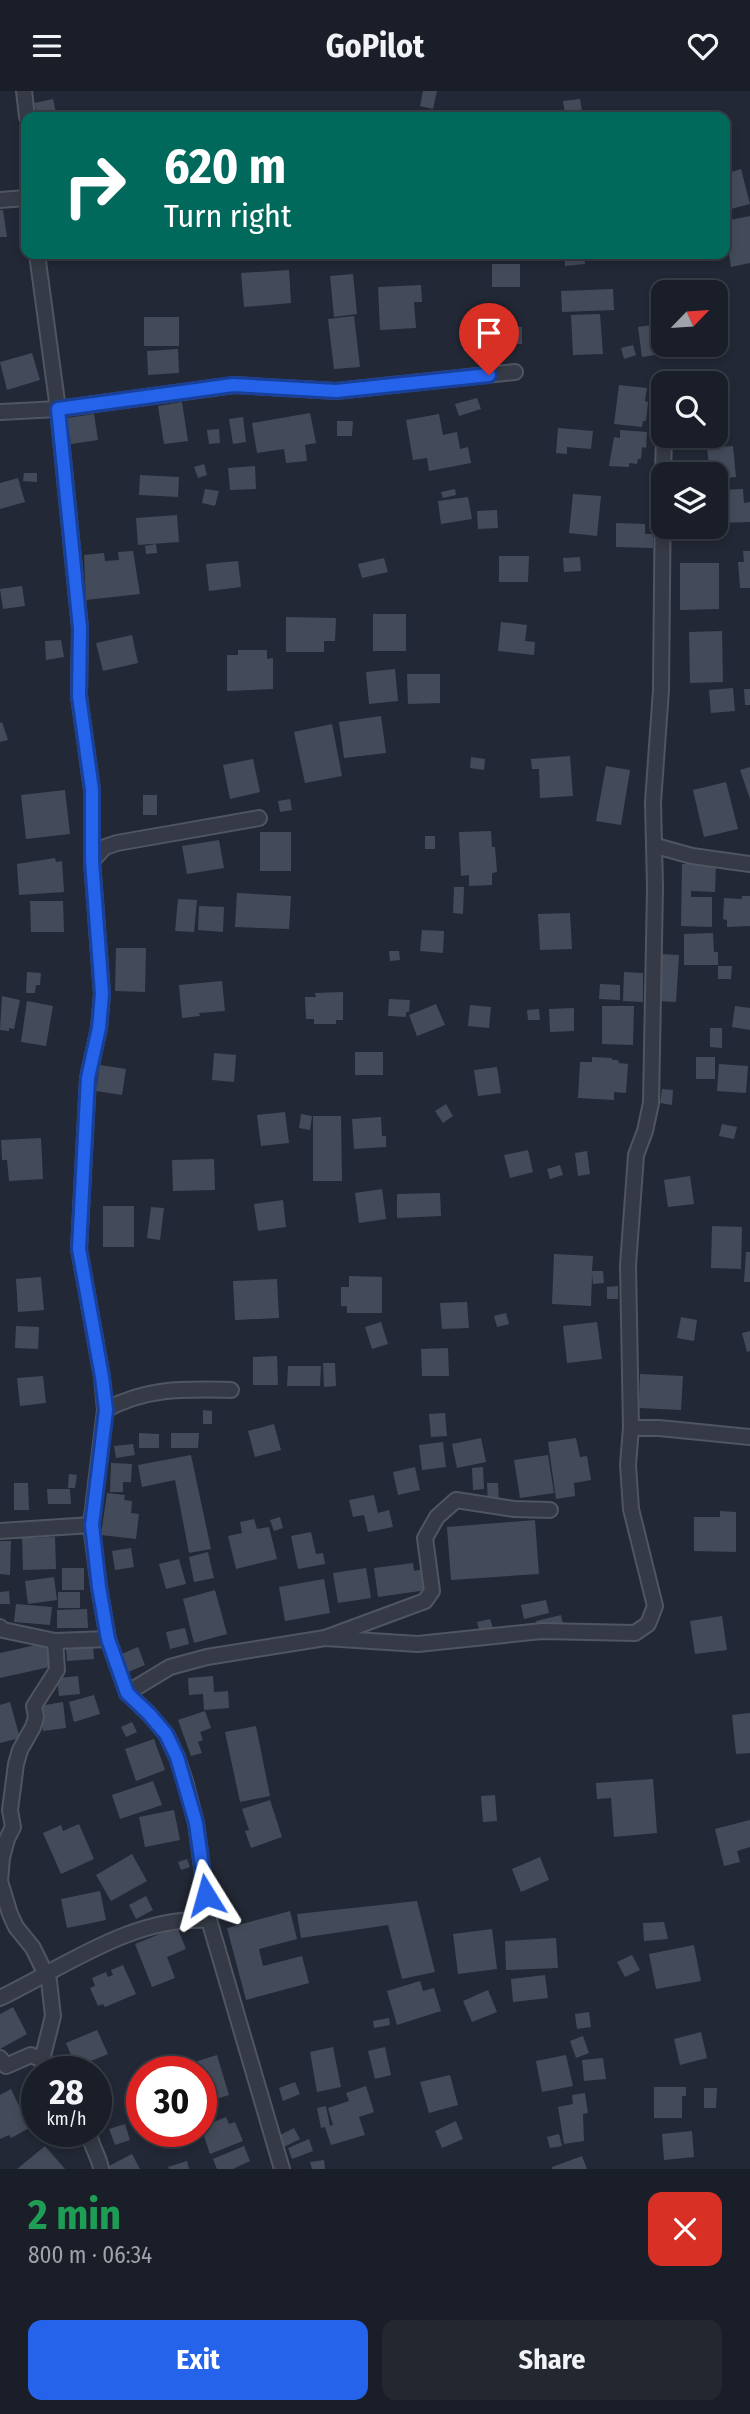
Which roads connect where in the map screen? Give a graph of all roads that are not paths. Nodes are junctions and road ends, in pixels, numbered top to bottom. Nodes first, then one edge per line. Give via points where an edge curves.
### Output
1 (24, 91) edge
2 (26, 112) edge
3 (21, 198) edge
4 (0, 199) edge
5 (38, 259) edge
6 (515, 372) dead end
7 (58, 409) junction
8 (0, 412) edge
9 (662, 539) edge
10 (259, 818) dead end
11 (656, 846) junction
12 (92, 861) junction
13 (750, 864) edge
14 (231, 1390) dead end
15 (106, 1410) junction
16 (631, 1428) junction
17 (750, 1437) edge
18 (550, 1510) dead end
19 (92, 1525) junction
20 (0, 1531) edge
21 (0, 1626) edge
22 (325, 1638) junction
23 (108, 1639) junction
24 (55, 1641) junction
25 (127, 1693) junction
26 (209, 1920) junction
27 (46, 1975) junction
28 (0, 1998) edge
29 (42, 2056) edge
30 (0, 2058) edge
31 (21, 2059) edge
32 (93, 2147) edge
33 (101, 2169) edge
34 (282, 2169) edge

1 - 2 street
3 - 4 street
5 - 7 street
6 - 7 street via 336,391 233,385
7 - 8 street
7 - 12 street via 80,628 79,696 92,790
9 - 11 street via 661,690 653,802
10 - 12 street via 117,843 105,847
11 - 13 street
11 - 16 street via 651,1103 636,1155 628,1265
12 - 15 street via 102,994 88,1078 79,1249
14 - 15 street via 172,1388
15 - 19 street
16 - 17 street
16 - 22 street via 631,1509 655,1606 648,1624 635,1633 542,1631 418,1644
18 - 22 street via 456,1500 425,1538 432,1591 425,1601
19 - 20 street
19 - 23 street
21 - 24 street
22 - 25 street via 170,1667
23 - 24 street
23 - 25 street
24 - 27 street via 57,1670 34,1706 33,1727 16,1764 10,1810 13,1827 0,1881 16,1927
25 - 26 street via 166,1734 177,1757 196,1823
26 - 27 street via 166,1922 126,1933
26 - 34 street
27 - 28 street
27 - 29 street via 53,2016
30 - 31 street via 6,2066
32 - 33 street

